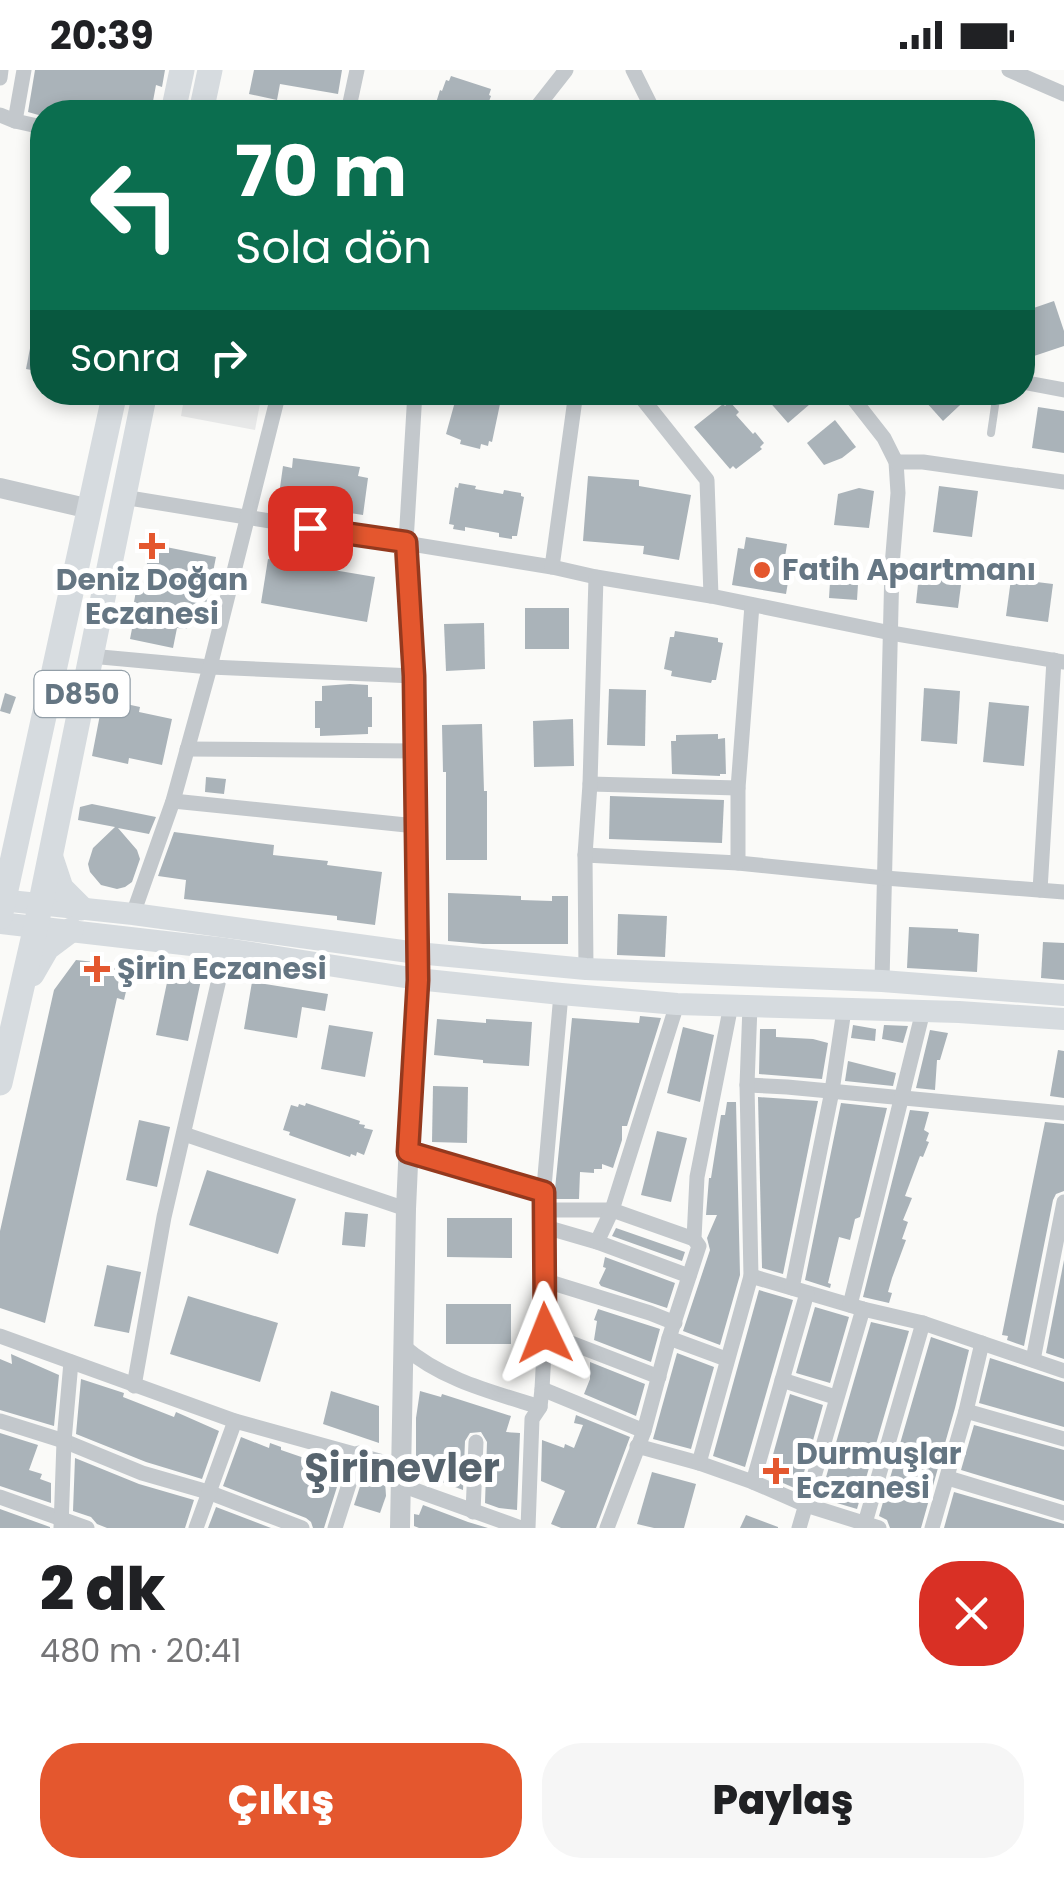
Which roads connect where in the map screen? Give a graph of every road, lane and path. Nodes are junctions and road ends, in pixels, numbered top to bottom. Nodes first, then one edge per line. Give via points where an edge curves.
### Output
1 (1, 70) edge
2 (24, 70) edge
3 (182, 70) edge
4 (210, 70) edge
5 (358, 70) edge
6 (566, 70) edge
7 (633, 70) edge
8 (1010, 70) edge
9 (0, 78) edge
10 (1064, 94) edge
11 (176, 100) edge
12 (204, 100) edge
13 (351, 100) edge
14 (542, 100) edge
15 (648, 100) edge
16 (8, 118) edge
17 (1035, 384) edge
18 (1064, 390) edge
19 (111, 405) edge
20 (142, 405) edge
21 (276, 405) edge
22 (413, 405) edge
23 (574, 405) edge
24 (646, 405) edge
25 (858, 405) edge
26 (996, 405) edge
27 (991, 433) dead end
28 (896, 462) junction
29 (1064, 482) edge
30 (0, 488) edge
31 (123, 497) junction
32 (90, 509) junction
33 (246, 518) junction
34 (406, 542) junction
35 (552, 567) junction
36 (596, 578) junction
37 (711, 596) junction
38 (752, 604) junction
39 (891, 633) junction
40 (90, 656) junction
41 (1059, 661) edge
42 (210, 668) junction
43 (414, 676) junction
44 (187, 748) junction
45 (415, 750) junction
46 (590, 784) junction
47 (738, 788) junction
48 (173, 801) junction
49 (416, 826) junction
50 (16, 841) junction
51 (50, 855) junction
52 (585, 856) junction
53 (0, 863) edge
54 (738, 863) junction
55 (884, 878) junction
56 (1040, 890) junction
57 (1064, 892) edge
58 (1, 910) edge
59 (38, 914) junction
60 (133, 914) junction
61 (76, 919) junction
62 (226, 949) junction
63 (417, 954) junction
64 (586, 969) junction
65 (418, 980) junction
66 (882, 981) junction
67 (561, 994) junction
68 (1064, 995) edge
69 (19, 996) junction
70 (677, 1004) junction
71 (740, 1006) junction
72 (844, 1010) junction
73 (923, 1011) junction
74 (1064, 1019) edge
75 (0, 1083) edge
76 (747, 1085) junction
77 (832, 1091) junction
78 (900, 1099) junction
79 (1064, 1113) edge
80 (184, 1134) junction
81 (408, 1152) junction
82 (544, 1192) junction
83 (1064, 1202) edge
84 (406, 1210) junction
85 (612, 1210) junction
86 (542, 1218) junction
87 (694, 1239) junction
88 (596, 1242) junction
89 (689, 1276) junction
90 (751, 1276) junction
91 (543, 1280) junction
92 (799, 1290) junction
93 (856, 1307) junction
94 (923, 1322) junction
95 (672, 1330) junction
96 (545, 1333) junction
97 (0, 1336) edge
98 (982, 1343) junction
99 (403, 1346) junction
100 (726, 1359) junction
101 (1033, 1360) junction
102 (71, 1362) junction
103 (1064, 1371) edge
104 (659, 1377) junction
105 (782, 1380) junction
106 (134, 1386) junction
107 (542, 1389) junction
108 (835, 1398) junction
109 (540, 1407) junction
110 (966, 1411) junction
111 (0, 1421) edge
112 (235, 1421) junction
113 (641, 1439) junction
114 (1064, 1440) edge
115 (64, 1441) junction
116 (476, 1442) dead end
117 (359, 1453) junction
118 (699, 1464) junction
119 (401, 1476) junction
120 (948, 1478) junction
121 (753, 1482) junction
122 (208, 1492) junction
123 (0, 1498) edge
124 (806, 1505) junction
125 (473, 1512) junction
126 (1064, 1513) edge
127 (61, 1523) edge
128 (872, 1526) edge
129 (87, 1528) edge
130 (196, 1528) edge
131 (302, 1528) edge
132 (335, 1528) edge
133 (400, 1528) edge
134 (524, 1528) edge
135 (607, 1528) edge
136 (799, 1528) edge
137 (932, 1528) edge

1 - 9 street
2 - 16 street
3 - 11 highway
4 - 12 highway
5 - 13 street
6 - 14 street
7 - 15 street
8 - 10 street
17 - 18 street
19 - 32 highway, D850
20 - 31 highway, D850
21 - 33 street
22 - 34 street
23 - 35 street
24 - 37 street via 707,480
25 - 28 street
26 - 27 lane
28 - 29 street
28 - 39 street
30 - 32 street
31 - 33 street
31 - 40 highway, D850
32 - 50 highway, D850
33 - 34 street
33 - 42 street
34 - 35 street
34 - 43 street
35 - 36 street
36 - 37 street
36 - 46 street
37 - 38 street
38 - 39 street
38 - 47 street
39 - 41 street
39 - 55 street
40 - 42 street
40 - 51 highway, D850
41 - 56 street
42 - 43 street
42 - 44 street
43 - 45 street
44 - 45 street
44 - 48 street
45 - 49 street
46 - 47 street
46 - 52 street
47 - 54 street
48 - 49 street
48 - 60 street
49 - 63 street
50 - 53 highway
50 - 58 highway, D850
51 - 59 highway, D850
51 - 61 highway
52 - 54 street
52 - 64 street
54 - 55 street
55 - 56 street
55 - 66 street
56 - 57 street
58 - 59 main road
59 - 61 main road
59 - 69 highway, D850
60 - 61 main road
60 - 63 main road
61 - 62 main road
61 - 69 highway via 48,948
62 - 65 main road
62 - 80 street
63 - 64 main road
63 - 65 street
64 - 66 main road
65 - 67 main road
65 - 81 street
66 - 68 main road
67 - 70 main road
67 - 82 street
69 - 75 highway, D850
70 - 71 main road
70 - 85 street
71 - 72 main road
71 - 76 street
71 - 87 street via 698,1176
72 - 73 main road
72 - 77 street
73 - 74 main road
73 - 78 street
76 - 77 street
76 - 90 street
77 - 78 street
77 - 92 street
78 - 79 street
78 - 93 street
80 - 84 street
80 - 106 street
81 - 82 street
81 - 84 street
82 - 86 street
83 - 101 street
84 - 99 street
85 - 86 street
85 - 87 street
85 - 88 street
86 - 88 street
86 - 91 street
87 - 89 street via 699,1246
88 - 89 street
89 - 95 street
90 - 92 street
90 - 100 street
91 - 95 street via 650,1312
91 - 96 street
92 - 93 street
92 - 105 street
93 - 94 street
93 - 108 street
94 - 98 street
94 - 128 street
95 - 100 street
95 - 104 street
96 - 104 street
96 - 107 street
97 - 102 street
98 - 101 street
98 - 110 street
99 - 109 street via 462,1382
99 - 119 street
100 - 118 street
101 - 103 street
102 - 106 street
102 - 115 street
104 - 113 street
105 - 108 street
105 - 121 street
106 - 112 street
107 - 109 street
107 - 113 street
108 - 124 street
109 - 134 street via 532,1420
110 - 114 street
110 - 120 street
111 - 115 street
112 - 117 street
112 - 122 street
113 - 118 street
113 - 135 street
115 - 122 street
115 - 127 street
116 - 125 street
117 - 119 street
117 - 132 street
118 - 121 street
119 - 125 street
119 - 133 street
120 - 126 street
120 - 137 street
121 - 124 street
122 - 130 street
122 - 131 street
123 - 127 street
124 - 128 street
124 - 136 street
125 - 134 street
127 - 129 street

